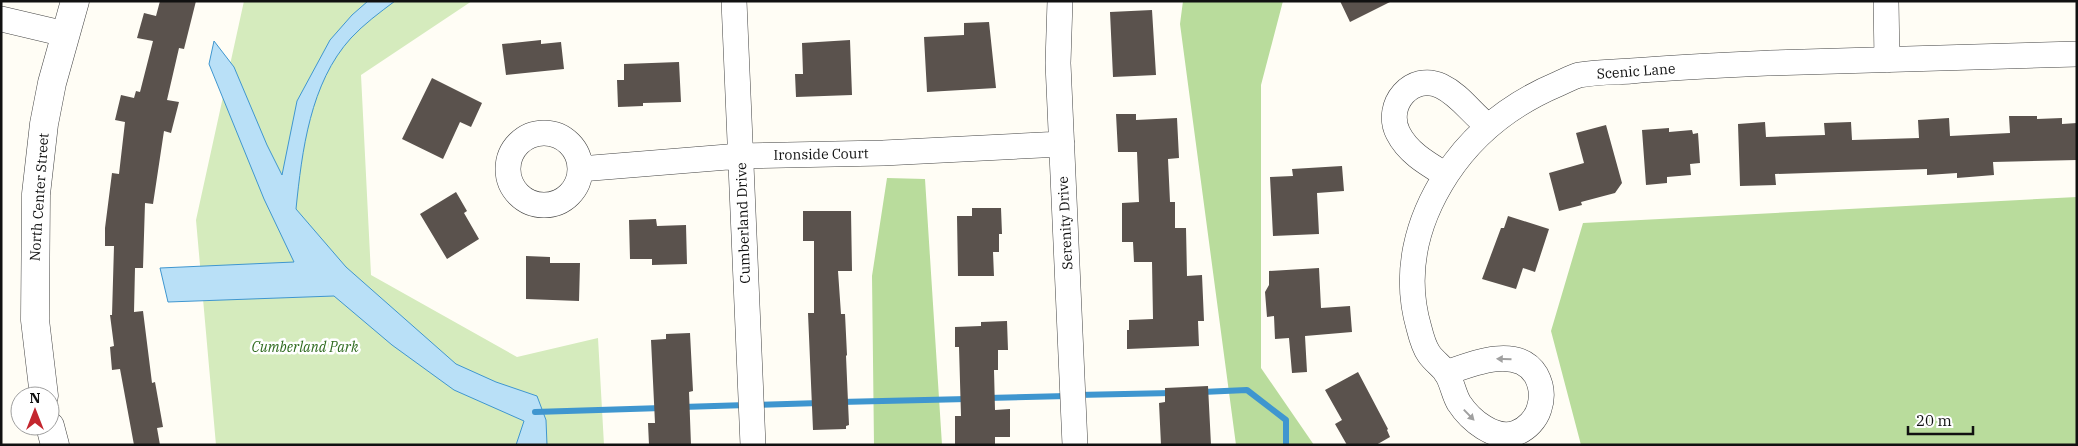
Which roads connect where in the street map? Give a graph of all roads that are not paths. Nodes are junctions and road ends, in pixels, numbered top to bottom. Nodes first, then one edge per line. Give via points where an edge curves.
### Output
1 (74, 1) edge
2 (734, 1) edge
3 (1060, 1) edge
4 (1886, 1) edge
5 (1, 19) edge
6 (65, 34) junction
7 (2077, 54) edge
8 (1887, 60) junction
9 (1488, 126) junction
10 (1062, 144) junction
11 (740, 156) junction
12 (580, 169) dead end
13 (1446, 176) junction
14 (1446, 372) dead end
15 (43, 386) edge
16 (753, 445) edge
17 (1075, 445) edge

1 - 6 street, North Center Street
2 - 11 street, Cumberland Drive
3 - 10 street, Serenity Drive via 1058,63
4 - 8 street
5 - 6 street
6 - 15 street, North Center Street via 44,124 36,194 34,320
7 - 8 street, Scenic Lane
8 - 9 street, Scenic Lane via 1725,65 1578,75 1537,93
9 - 13 street, Scenic Lane
9 - 13 street via 1455,94 1441,86 1420,83 1401,95 1394,121 1401,139 1417,157
10 - 11 street, Ironside Court
10 - 17 street, Serenity Drive
11 - 12 street, Ironside Court
11 - 16 street, Cumberland Drive
13 - 14 street, Scenic Lane via 1433,196 1413,250 1412,284 1414,312 1428,352

